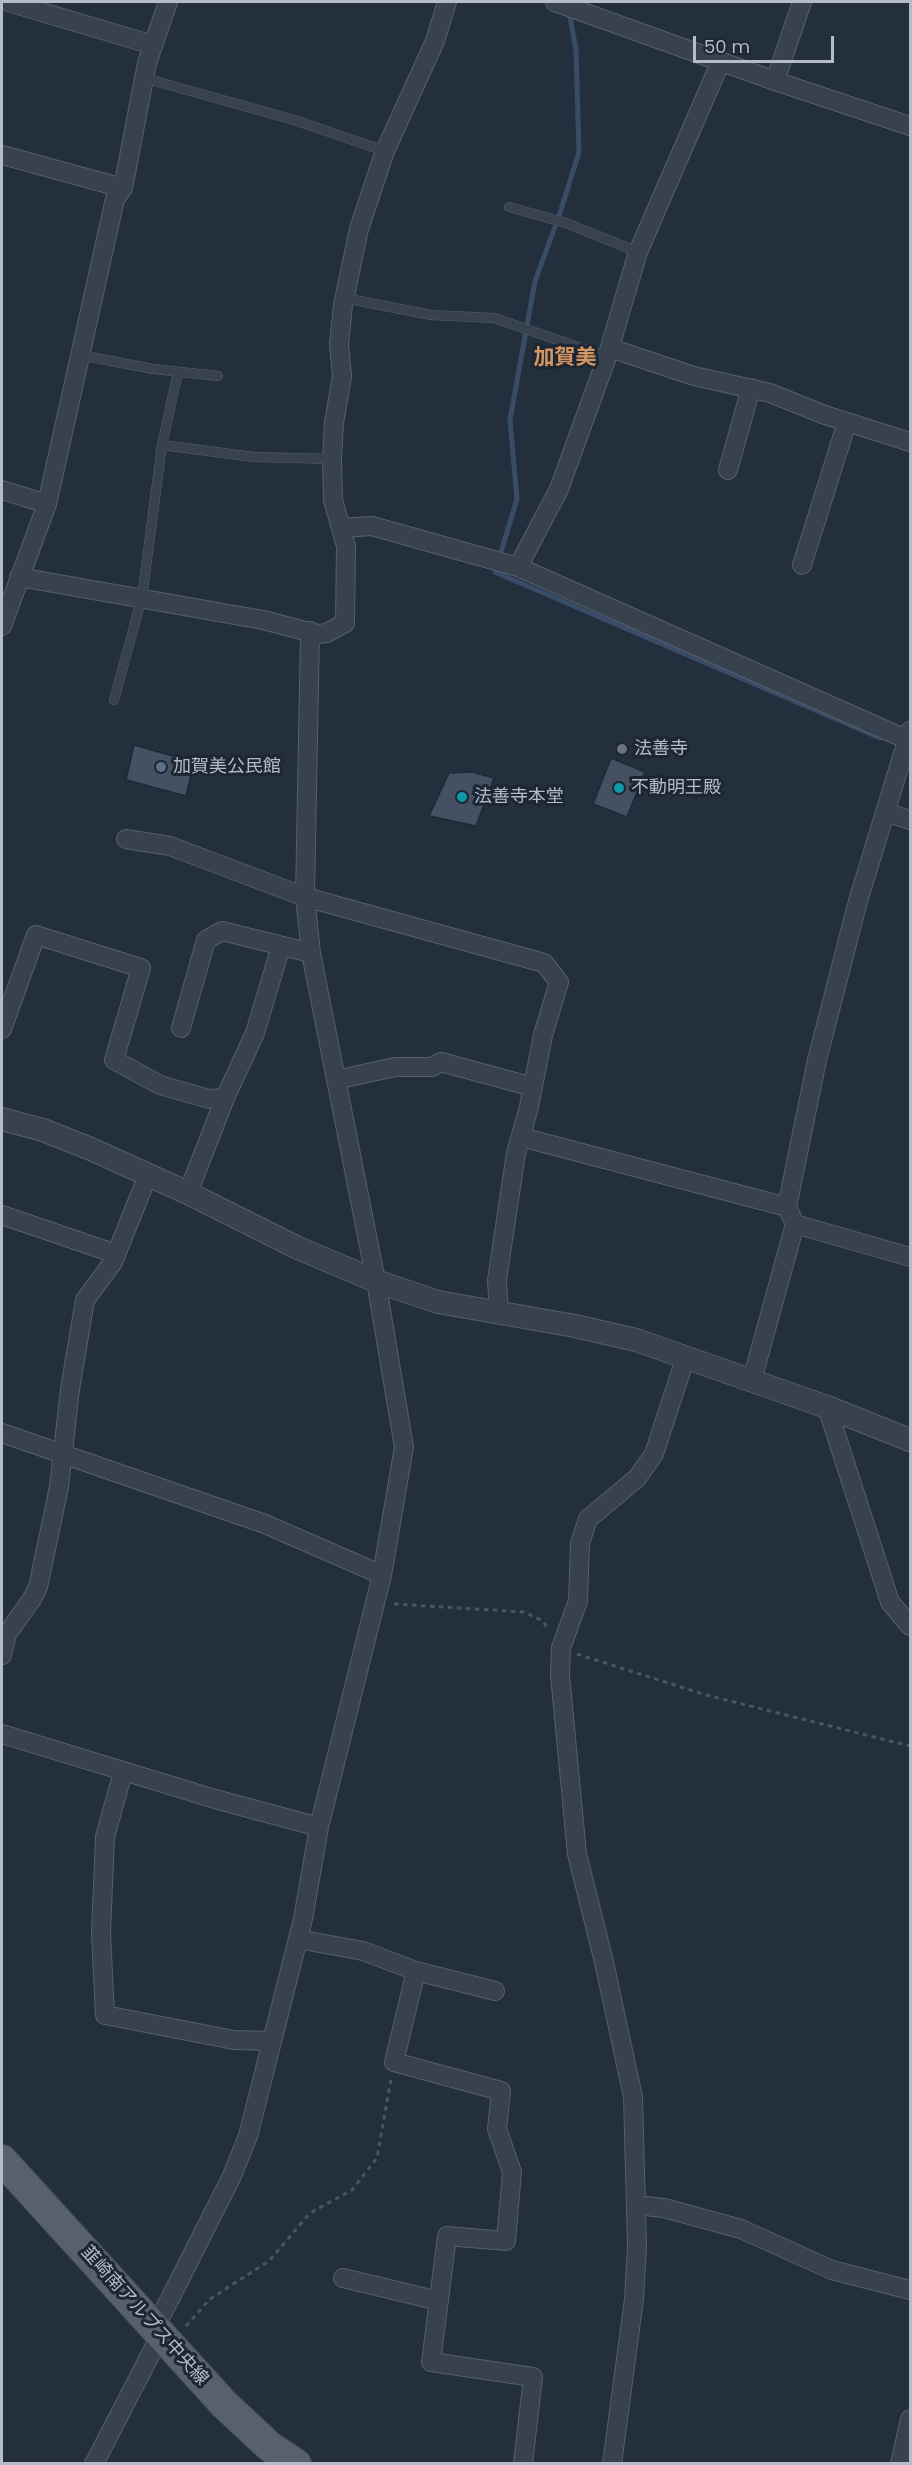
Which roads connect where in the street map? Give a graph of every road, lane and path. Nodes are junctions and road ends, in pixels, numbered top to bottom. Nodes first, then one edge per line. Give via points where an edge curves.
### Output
1 (8, 2) edge
2 (168, 2) edge
3 (447, 2) edge
4 (802, 2) edge
5 (562, 4) edge
6 (153, 45) junction
7 (721, 62) junction
8 (144, 78) junction
9 (775, 81) junction
10 (910, 126) edge
11 (385, 151) junction
12 (2, 155) edge
13 (123, 188) junction
14 (509, 207) dead end
15 (638, 252) junction
16 (344, 297) junction
17 (608, 353) junction
18 (80, 355) junction
19 (178, 372) junction
20 (218, 376) dead end
21 (751, 388) junction
22 (847, 422) junction
23 (910, 441) edge
24 (162, 445) junction
25 (332, 459) junction
26 (728, 470) dead end
27 (2, 490) edge
28 (47, 504) junction
29 (341, 528) junction
30 (513, 566) junction
31 (802, 566) dead end
32 (19, 577) junction
33 (142, 597) junction
34 (2, 626) edge
35 (310, 632) junction
36 (114, 700) dead end
37 (908, 746) edge
38 (885, 812) junction
39 (910, 820) edge
40 (126, 839) dead end
41 (305, 897) junction
42 (281, 946) junction
43 (310, 953) junction
44 (181, 1028) dead end
45 (2, 1029) edge
46 (336, 1080) junction
47 (533, 1088) junction
48 (225, 1098) junction
49 (2, 1119) edge
50 (520, 1137) junction
51 (148, 1175) junction
52 (188, 1193) junction
53 (787, 1208) junction
54 (2, 1215) edge
55 (795, 1224) junction
56 (116, 1254) junction
57 (910, 1257) edge
58 (376, 1281) junction
59 (499, 1314) junction
60 (686, 1356) junction
61 (752, 1380) junction
62 (827, 1407) junction
63 (2, 1433) edge
64 (910, 1440) edge
65 (63, 1452) junction
66 (382, 1575) junction
67 (376, 1603) junction
68 (910, 1626) edge
69 (561, 1648) junction
70 (2, 1655) edge
71 (2, 1734) edge
72 (910, 1746) edge
73 (123, 1772) junction
74 (319, 1827) junction
75 (298, 1939) junction
76 (416, 1971) junction
77 (495, 1991) dead end
78 (272, 2042) junction
79 (394, 2062) junction
80 (2, 2160) edge
81 (636, 2205) junction
82 (343, 2278) dead end
83 (910, 2290) edge
84 (439, 2301) junction
85 (162, 2335) junction
86 (910, 2418) edge
87 (94, 2463) edge
88 (296, 2463) edge
89 (523, 2463) edge
90 (612, 2463) edge
91 (900, 2463) edge

1 - 6 street
2 - 6 street
3 - 11 street via 435,41
4 - 9 street
5 - 7 street
6 - 8 street
7 - 9 street
7 - 15 street
8 - 11 lane via 294,120
8 - 13 street
9 - 10 street
11 - 16 street via 359,229
12 - 13 street
13 - 18 street via 115,199
14 - 15 lane via 566,223
15 - 17 street
16 - 17 lane via 431,315 494,318
16 - 25 street via 339,344 342,376
17 - 21 street
17 - 30 street via 559,489
18 - 19 lane
18 - 28 street
19 - 20 lane
19 - 24 lane
21 - 22 street
21 - 26 street
22 - 23 street
22 - 31 street
24 - 25 lane via 254,457
24 - 33 lane
25 - 29 street via 333,500
27 - 28 street
28 - 32 street
29 - 30 street via 372,526
29 - 35 street via 346,546 345,623 327,633
30 - 37 street
32 - 33 street
32 - 34 street
33 - 35 street
33 - 36 lane
35 - 41 street
37 - 38 street
38 - 39 street
38 - 53 street via 817,1060
40 - 41 street via 170,846
41 - 43 street
41 - 47 street via 544,963 559,982
42 - 43 street
42 - 44 street via 222,931 206,939
42 - 48 street via 255,1033
43 - 46 street
45 - 48 street via 36,935 141,968 114,1060 160,1084 209,1099
46 - 47 street via 395,1067 432,1067 441,1062
46 - 58 street
47 - 50 street
48 - 52 street
49 - 51 street via 43,1130
50 - 53 street
50 - 59 street via 497,1280
51 - 52 street
51 - 56 street
52 - 58 street via 298,1248
53 - 55 street
54 - 56 street
55 - 57 street
55 - 61 street
56 - 65 street via 86,1300
58 - 59 street via 438,1302
58 - 66 street via 404,1447
59 - 60 street via 585,1328
60 - 61 street
60 - 69 street via 654,1454 637,1478 588,1519 580,1543 578,1601
61 - 62 street
62 - 64 street
62 - 68 street via 890,1602
63 - 65 street
65 - 66 street via 265,1524
65 - 70 street via 38,1587 7,1634
66 - 67 street
67 - 69 path via 524,1612 543,1621
67 - 74 street
69 - 72 path via 706,1695
69 - 81 street via 560,1675 577,1854 633,2097
71 - 73 street
73 - 74 street
73 - 78 street via 105,1837 101,1933 105,2015 234,2040
74 - 75 street
75 - 76 street via 363,1951
75 - 78 street
76 - 77 street
76 - 79 street
78 - 85 street via 241,2156
79 - 84 street via 501,2091 497,2129 512,2172 506,2241 447,2236
79 - 85 path via 377,2158 352,2190 310,2213 269,2261
80 - 85 main road, 韮崎南アルプス中央線
81 - 83 street via 664,2208 741,2229 832,2270
81 - 90 street via 634,2299
82 - 84 street
84 - 89 street via 430,2362 533,2377
85 - 87 street
85 - 88 main road, 韮崎南アルプス中央線 via 232,2411 269,2446
86 - 91 street

